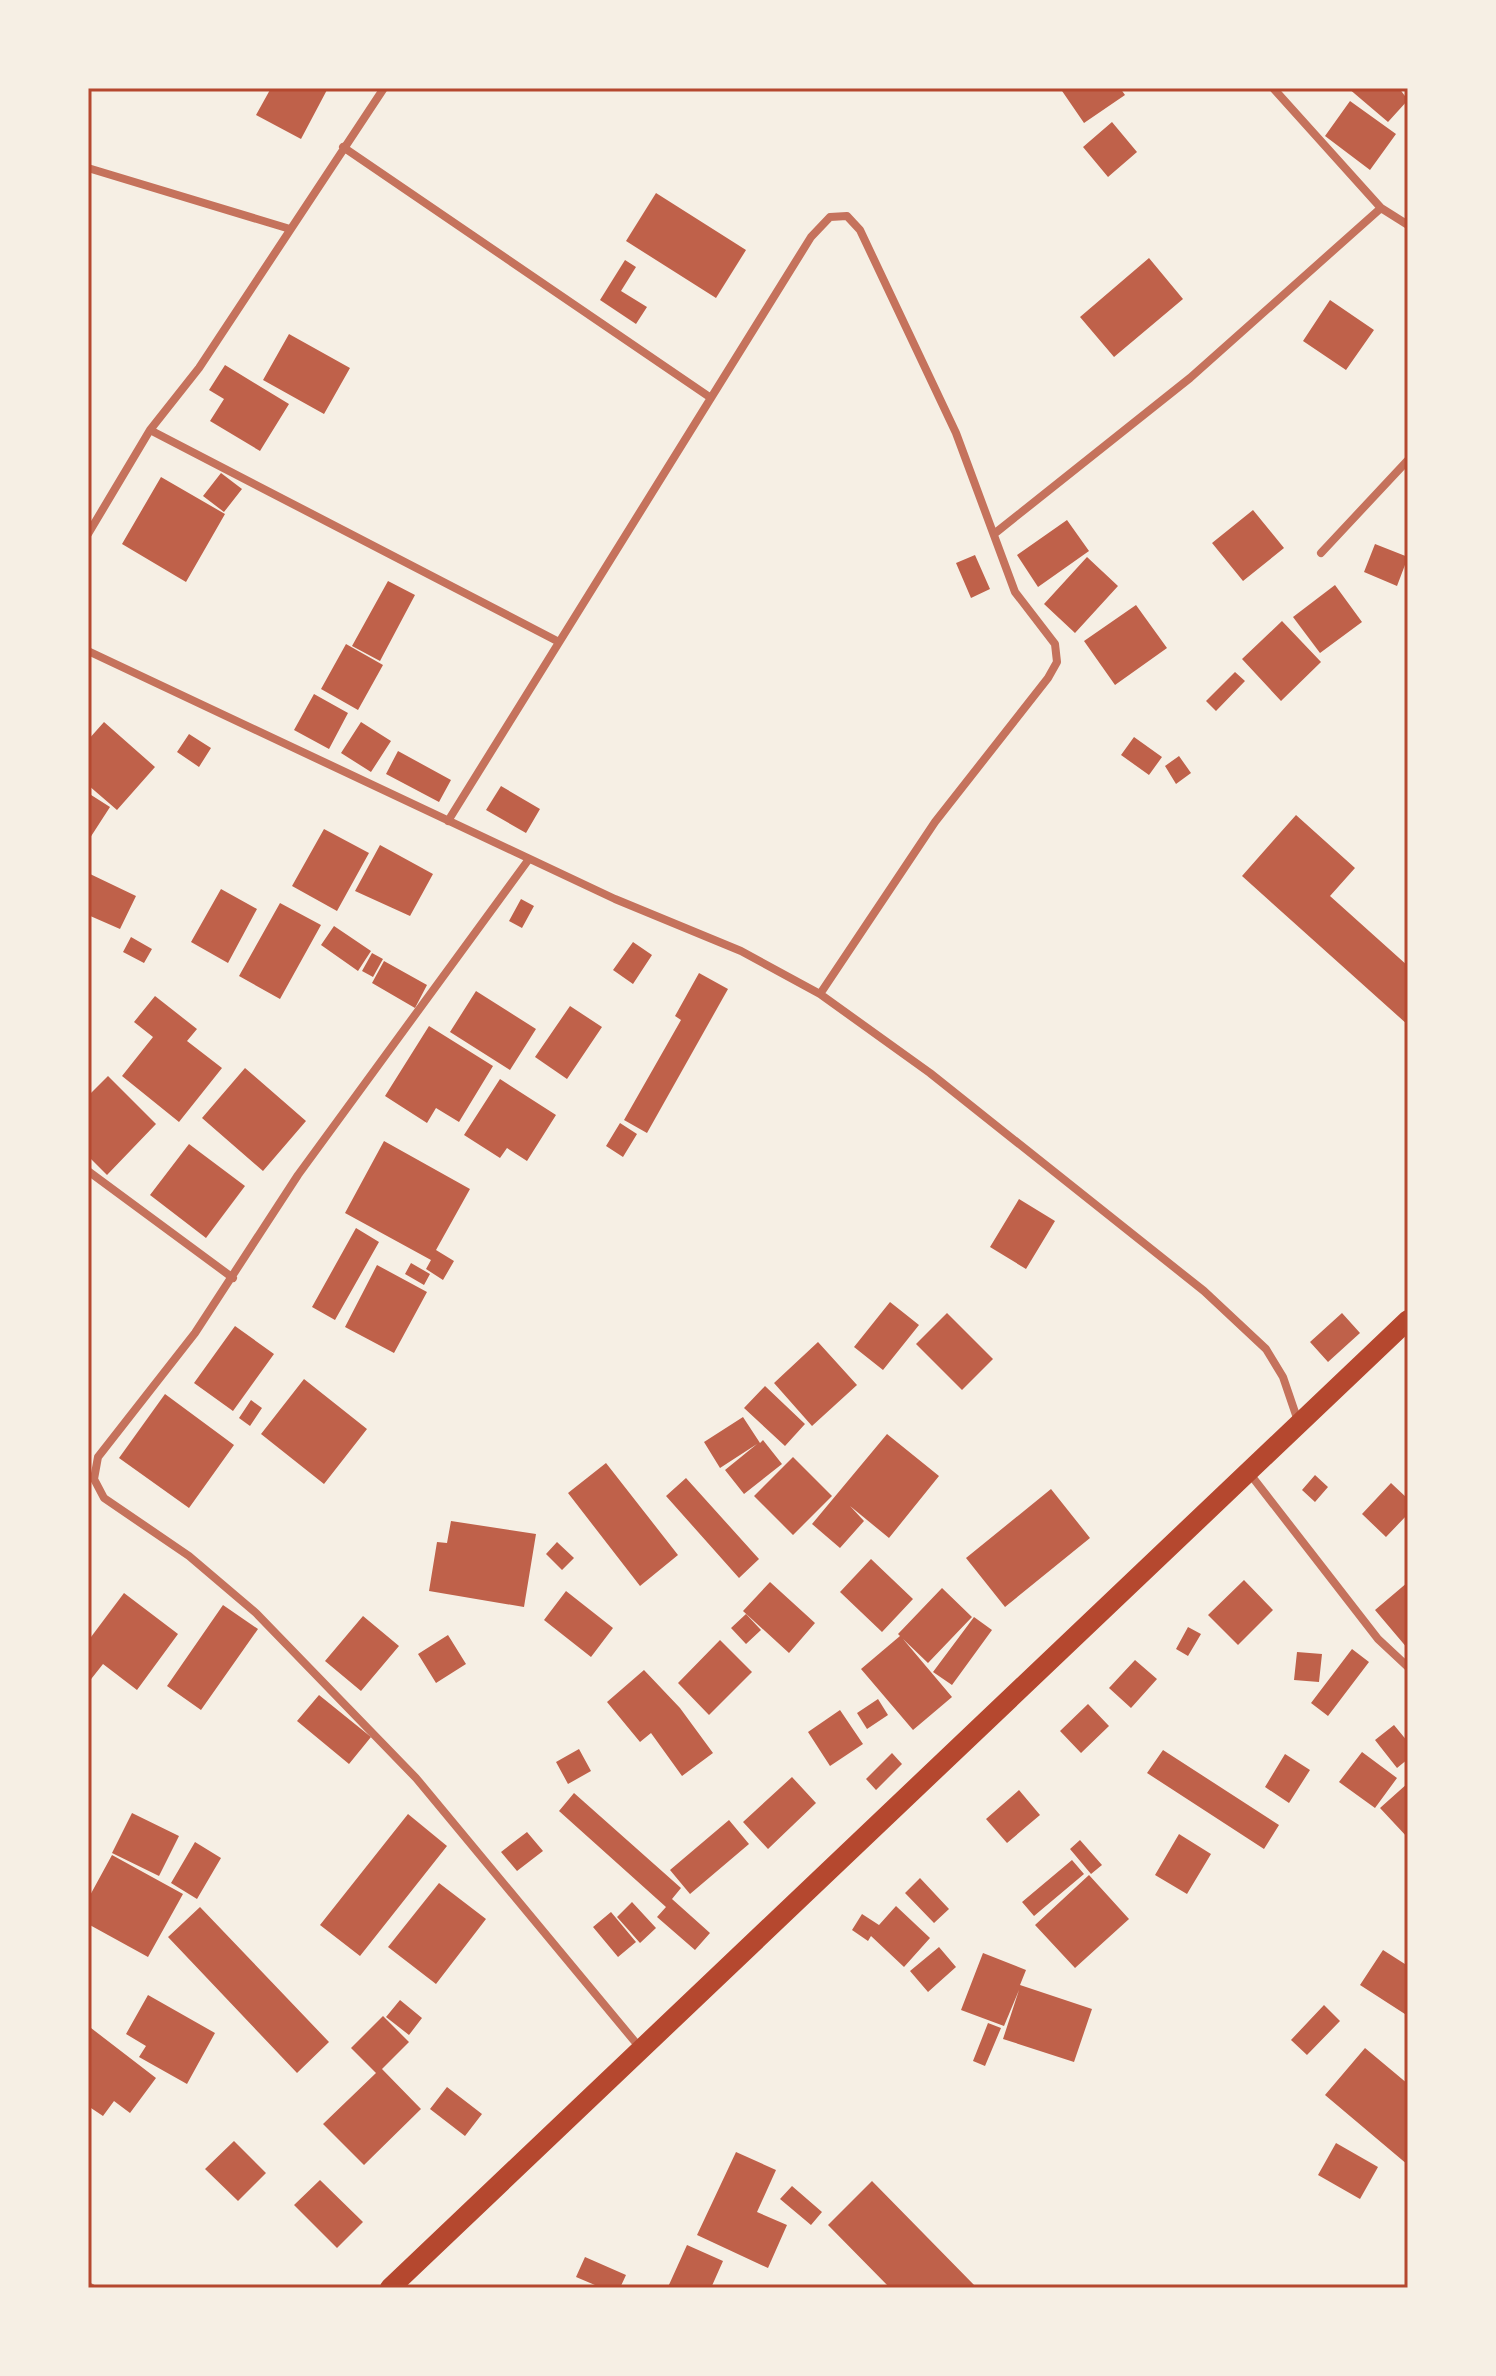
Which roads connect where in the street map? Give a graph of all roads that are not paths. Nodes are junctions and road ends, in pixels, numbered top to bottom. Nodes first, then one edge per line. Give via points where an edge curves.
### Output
1 (384, 88) edge
2 (1273, 88) edge
3 (343, 147) junction
4 (88, 168) edge
5 (1381, 208) junction
6 (1408, 225) edge
7 (290, 229) junction
8 (711, 398) junction
9 (150, 430) junction
10 (1408, 460) edge
11 (88, 534) edge
12 (994, 534) junction
13 (1321, 553) dead end
14 (559, 642) junction
15 (88, 651) edge
16 (448, 821) junction
17 (529, 859) junction
18 (820, 994) junction
19 (88, 1171) edge
20 (233, 1278) junction
21 (1408, 1320) edge
22 (1299, 1426) junction
23 (1250, 1474) junction
24 (1408, 1667) edge
25 (641, 2049) junction
26 (394, 2286) edge

1 - 3 street
2 - 5 street
3 - 7 street
3 - 8 street
4 - 7 street
5 - 6 street
5 - 12 street via 1190,378
7 - 9 street via 199,368
8 - 12 street via 811,237 830,217 847,216 860,230 956,433
8 - 14 street
9 - 11 street
9 - 14 street
10 - 13 street
12 - 18 street via 1015,592 1055,644 1057,662 935,822
14 - 16 street
15 - 16 street
16 - 17 street
17 - 18 street via 741,951
17 - 20 street via 298,1175
18 - 22 street via 930,1073 1204,1291 1266,1349 1283,1377
19 - 20 street
20 - 25 street via 98,1457 94,1479 104,1498 189,1556 256,1613 416,1778
21 - 22 main road
22 - 23 main road
23 - 24 street via 1368,1628
23 - 25 main road
25 - 26 main road

